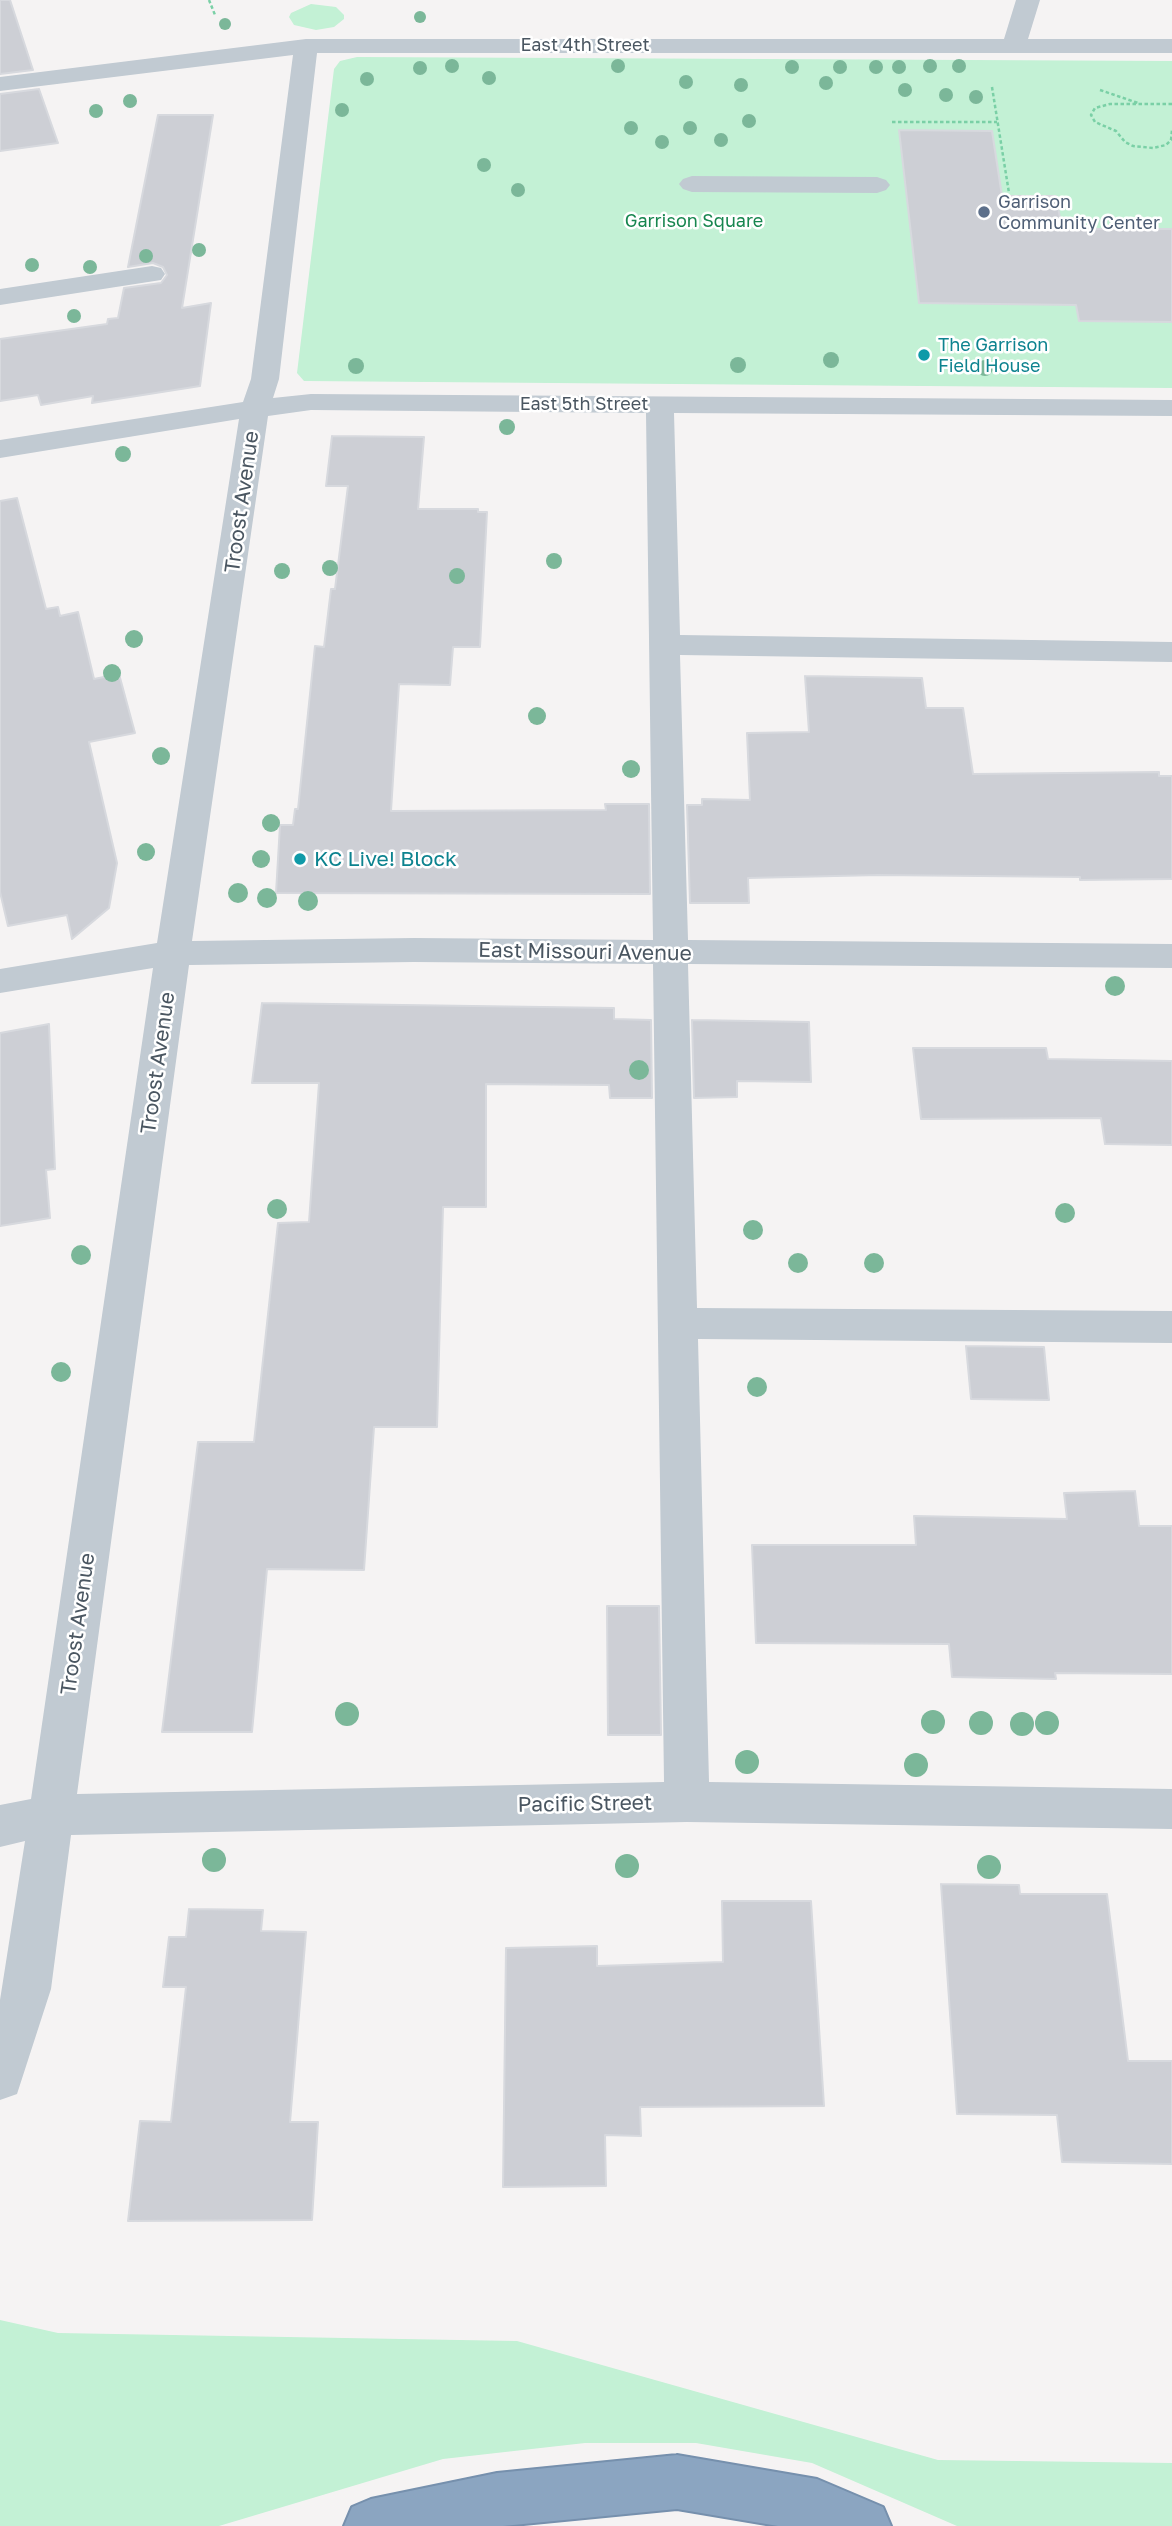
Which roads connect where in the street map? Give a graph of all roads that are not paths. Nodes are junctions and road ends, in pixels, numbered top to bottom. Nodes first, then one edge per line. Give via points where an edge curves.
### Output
1 (1028, 0) edge
2 (306, 46) junction
3 (1014, 46) junction
4 (1172, 46) edge
5 (0, 85) edge
6 (692, 184) dead end
7 (877, 185) dead end
8 (152, 274) dead end
9 (0, 297) edge
10 (660, 404) junction
11 (1172, 408) edge
12 (255, 409) junction
13 (0, 449) edge
14 (664, 645) junction
15 (1172, 652) edge
16 (173, 953) junction
17 (670, 953) junction
18 (1172, 956) edge
19 (0, 981) edge
20 (678, 1324) junction
21 (1172, 1327) edge
22 (687, 1802) junction
23 (1172, 1809) edge
24 (50, 1815) junction
25 (0, 1826) edge
26 (0, 2077) edge
27 (371, 2526) edge
28 (864, 2526) edge

1 - 3 street
2 - 3 street, East 4th Street
2 - 5 street, East 4th Street
2 - 12 street, Troost Avenue via 265,379
3 - 4 street, East 4th Street
6 - 7 street
8 - 9 street
10 - 11 street, East 5th Street
10 - 12 street, East 5th Street via 311,402
10 - 14 street
12 - 13 street, East 5th Street
12 - 16 street, Troost Avenue
14 - 15 street
14 - 17 street
16 - 17 street, East Missouri Avenue
16 - 19 street, East Missouri Avenue
16 - 24 street, Troost Avenue
17 - 18 street, East Missouri Avenue
17 - 20 street
20 - 21 street
20 - 22 street
22 - 23 street, Pacific Street
22 - 24 street, Pacific Street
24 - 25 street, Pacific Street
24 - 26 street, Troost Avenue via 27,1989
27 - 28 highway via 497,2500 677,2482 817,2506

